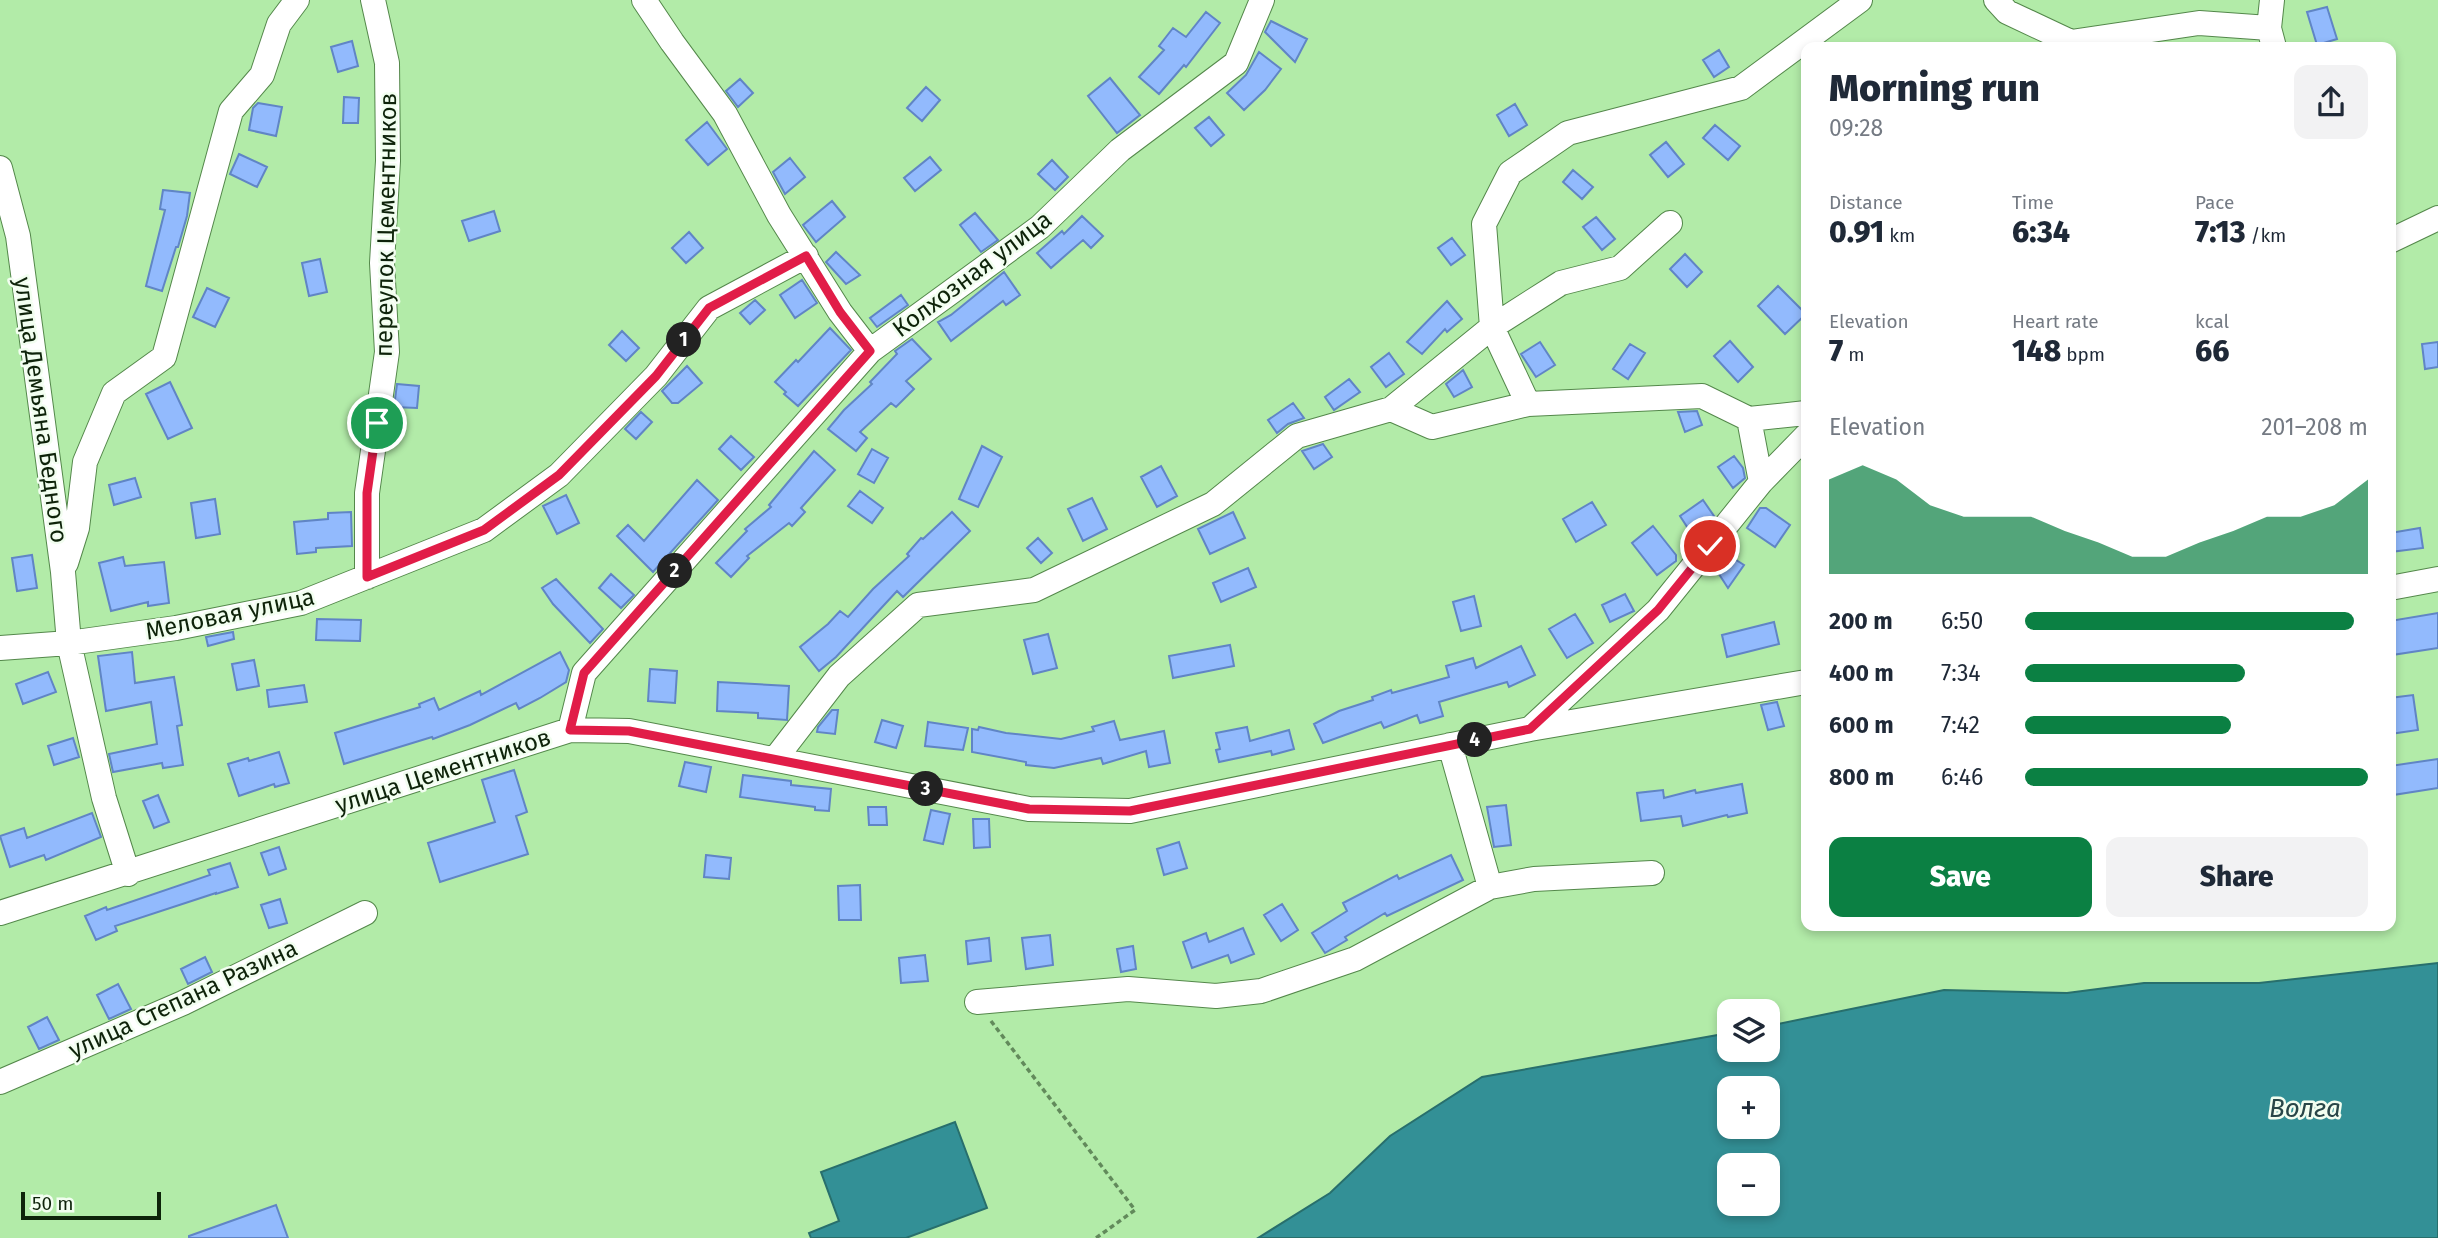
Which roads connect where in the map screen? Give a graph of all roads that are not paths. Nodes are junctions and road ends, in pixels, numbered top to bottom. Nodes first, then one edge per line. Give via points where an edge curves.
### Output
1 (297, 0) edge
2 (373, 0) edge
3 (644, 0) edge
4 (1262, 0) edge
5 (1860, 0) edge
6 (1996, 0) edge
7 (2272, 0) edge
8 (2272, 38) edge
9 (1803, 42) edge
10 (1801, 44) edge
11 (0, 168) edge
12 (2438, 218) edge
13 (1670, 223) dead end
14 (2396, 238) edge
15 (806, 256) junction
16 (1492, 327) junction
17 (870, 351) junction
18 (1528, 404) junction
19 (1391, 409) junction
20 (1801, 414) edge
21 (1749, 419) junction
22 (1801, 441) edge
23 (1761, 482) junction
24 (63, 572) junction
25 (367, 577) junction
26 (2438, 579) edge
27 (2396, 586) edge
28 (69, 643) junction
29 (0, 648) edge
30 (1801, 683) edge
31 (1530, 729) junction
32 (570, 730) junction
33 (1450, 745) junction
34 (775, 759) junction
35 (1652, 873) dead end
36 (128, 874) junction
37 (1490, 887) junction
38 (0, 913) edge
39 (365, 913) dead end
40 (977, 1002) road end
41 (0, 1082) edge

1 - 24 street, улица Демьяна Бедного via 279,24 262,75 230,111 164,357 114,393 85,462 77,528
2 - 25 street, переулок Цементников via 387,63 383,263 387,352 367,493
3 - 15 street via 725,114
4 - 17 street, Колхозная улица via 1236,63 1119,150 1040,227
5 - 9 street
6 - 8 street via 2007,12 2071,42 2199,23
7 - 8 street
10 - 16 street via 1741,88 1567,133 1510,173 1484,224
11 - 24 street, улица Демьяна Бедного via 18,236
12 - 14 street
13 - 16 street via 1620,268 1561,283
15 - 17 street
15 - 25 street, Меловая улица via 709,308 656,376 559,475 484,530
16 - 18 street
16 - 19 street
17 - 32 street, Колхозная улица via 584,673
18 - 19 street via 1432,427
18 - 21 street via 1702,396
19 - 34 street via 1297,436 1213,504 1034,590 918,605 839,676
20 - 21 street
21 - 23 street
22 - 23 street
23 - 31 street via 1658,610
24 - 28 street, улица Демьяна Бедного
25 - 28 street, Меловая улица via 301,603
26 - 27 street
28 - 29 street, Меловая улица
28 - 36 street, улица Демьяна Бедного via 104,798
30 - 31 street, улица Цементников
31 - 33 street, улица Цементников
32 - 34 street, улица Цементников via 629,731
32 - 36 street, улица Цементников
33 - 34 street, улица Цементников via 1130,811 1029,809
33 - 37 street
35 - 37 street via 1534,879
36 - 38 street, улица Цементников
37 - 40 street via 1355,959 1261,991 1216,996 1128,989
39 - 41 street, улица Степана Разина via 183,1003

